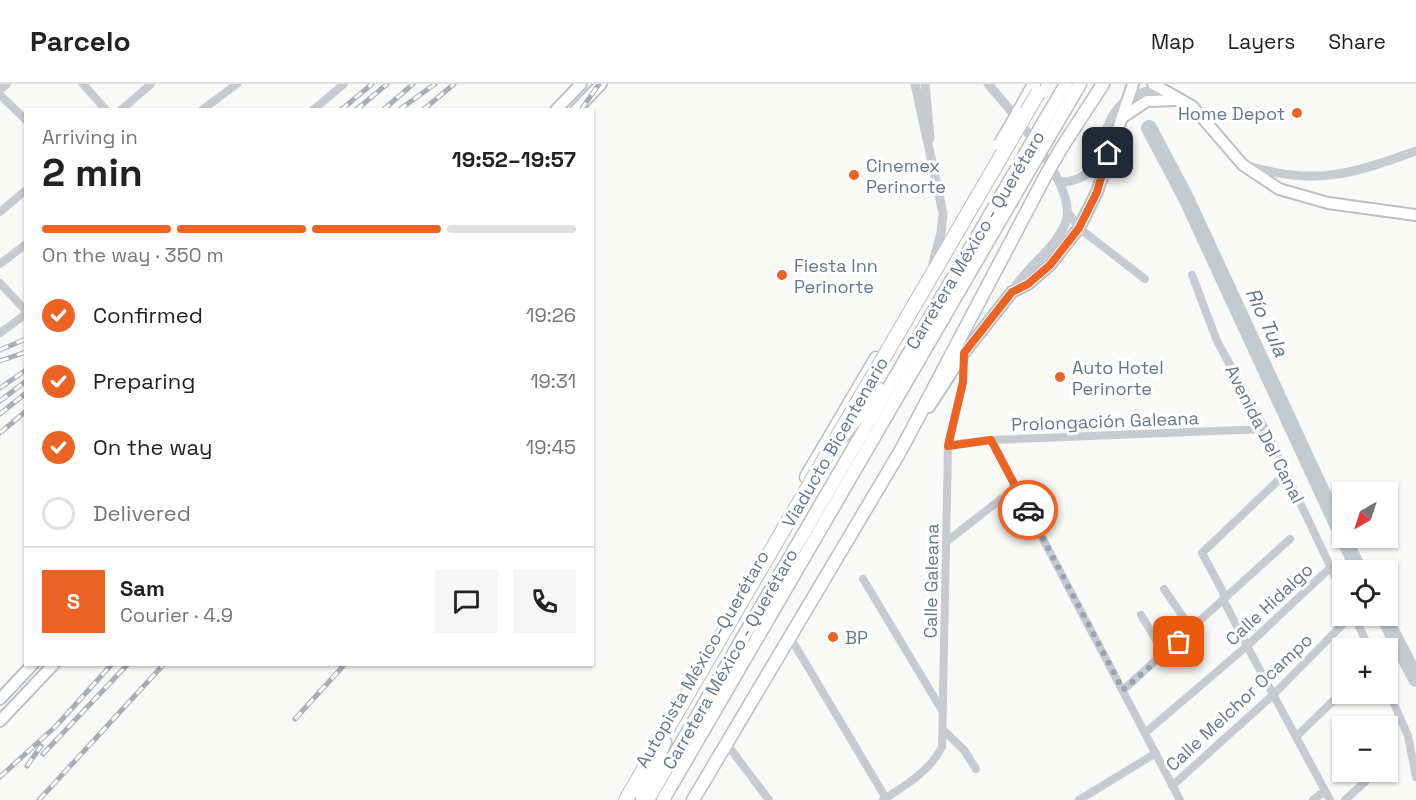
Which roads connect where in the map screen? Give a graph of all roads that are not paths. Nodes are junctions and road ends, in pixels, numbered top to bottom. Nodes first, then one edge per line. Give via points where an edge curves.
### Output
1 (7, 84) edge
2 (83, 84) edge
3 (151, 84) edge
4 (236, 84) edge
5 (344, 84) edge
6 (569, 84) edge
7 (581, 84) edge
8 (601, 84) edge
9 (915, 84) edge
10 (925, 84) edge
11 (988, 84) edge
12 (1034, 84) edge
13 (1044, 84) edge
14 (1066, 84) edge
15 (1080, 84) edge
16 (1103, 84) edge
17 (1133, 84) edge
18 (1157, 87) edge
19 (0, 90) edge
20 (0, 95) edge
21 (1128, 97) junction
22 (1179, 100) junction
23 (104, 108) edge
24 (123, 108) edge
25 (205, 108) edge
26 (315, 108) edge
27 (556, 108) edge
28 (557, 108) edge
29 (578, 108) edge
30 (1123, 117) junction
31 (24, 118) edge
32 (1044, 133) junction
33 (1416, 151) edge
34 (930, 156) junction
35 (1028, 161) junction
36 (1243, 165) junction
37 (1061, 182) junction
38 (24, 191) edge
39 (2, 207) edge
40 (1068, 212) junction
41 (1416, 215) edge
42 (1079, 228) junction
43 (24, 246) edge
44 (933, 262) junction
45 (0, 264) edge
46 (1191, 275) dead end
47 (1145, 279) dead end
48 (0, 283) edge
49 (1012, 292) junction
50 (24, 311) edge
51 (24, 315) edge
52 (0, 333) edge
53 (960, 337) junction
54 (911, 347) junction
55 (964, 353) junction
56 (1265, 429) junction
57 (991, 440) junction
58 (948, 446) junction
59 (901, 450) junction
60 (1286, 473) junction
61 (1001, 499) dead end
62 (791, 504) junction
63 (1290, 539) dead end
64 (946, 542) junction
65 (1331, 567) joint
66 (863, 579) dead end
67 (1164, 589) dead end
68 (1224, 601) junction
69 (1141, 615) dead end
70 (1342, 626) edge
71 (1192, 630) junction
72 (790, 637) junction
73 (1247, 646) junction
74 (1165, 654) junction
75 (31, 666) edge
76 (52, 666) edge
77 (694, 679) junction
78 (1123, 690) junction
79 (1274, 694) junction
80 (0, 699) edge
81 (1332, 702) edge
82 (1394, 704) edge
83 (944, 713) junction
84 (0, 721) edge
85 (943, 730) junction
86 (1146, 733) junction
87 (1297, 736) junction
88 (726, 742) junction
89 (1156, 753) junction
90 (976, 769) dead end
91 (1416, 777) edge
92 (1365, 782) edge
93 (1172, 786) junction
94 (1325, 791) junction
95 (885, 799) edge
96 (620, 800) edge
97 (626, 800) edge
98 (641, 800) edge
99 (648, 800) edge
100 (663, 800) edge
101 (693, 800) edge
102 (768, 800) edge
103 (1079, 800) edge
104 (1180, 800) edge
105 (1313, 800) edge
106 (1330, 800) edge
107 (1345, 800) edge

1 - 19 street
2 - 23 street
3 - 24 street
4 - 25 street
5 - 26 street
6 - 27 main road
7 - 28 main road
8 - 29 main road
9 - 34 street
10 - 34 street
11 - 37 street
12 - 44 main road, Autopista México-Querétaro, bridge
13 - 77 highway, Viaducto Bicentenario, bridge
14 - 32 main road, Carretera México - Querétaro
15 - 32 main road, Carretera México - Querétaro
16 - 53 main road, bridge via 1047,173
17 - 21 main road
18 - 21 street
18 - 22 main road
20 - 31 street
21 - 30 main road
21 - 37 street via 1109,121 1089,174 1081,180
22 - 30 main road via 1147,101
22 - 36 main road via 1201,114
30 - 42 main road via 1097,192
32 - 35 main road, Carretera México - Querétaro, bridge
33 - 36 street via 1342,175 1310,178
34 - 44 street via 943,213
35 - 54 main road, Carretera México - Querétaro
35 - 100 main road, Carretera México - Querétaro
36 - 41 main road via 1264,181 1301,196 1343,206
37 - 40 street
38 - 39 street
40 - 42 street
40 - 49 street via 1061,232 1021,275
42 - 47 street
42 - 49 main road via 1050,265
43 - 45 street
44 - 62 main road, Autopista México-Querétaro
46 - 56 street, Avenida Del Canal via 1217,341
48 - 50 street
49 - 55 main road
51 - 52 street
53 - 55 street, Calle Galeana
53 - 59 main road
54 - 62 main road
54 - 99 main road, Carretera México - Querétaro
55 - 58 street, Calle Galeana via 963,382
55 - 59 main road
56 - 57 street, Prolongación Galeana
56 - 60 street, Avenida Del Canal
57 - 58 street, Prolongación Galeana
57 - 78 street
58 - 64 street, Calle Galeana
59 - 72 main road
60 - 65 street, Avenida Del Canal
60 - 68 street via 1202,553
61 - 64 street
62 - 77 main road, Autopista México-Querétaro
63 - 68 street
64 - 83 street, Calle Galeana
65 - 73 street, Calle Hidalgo
66 - 83 street
67 - 71 street
68 - 71 street
68 - 73 street
69 - 74 street
70 - 79 street, Calle Melchor Ocampo
71 - 74 street
72 - 88 main road
72 - 95 street
73 - 79 street
73 - 86 street, Calle Hidalgo
74 - 78 street
75 - 80 main road
76 - 84 main road
77 - 96 main road, Autopista México-Querétaro
77 - 97 highway, Viaducto Bicentenario, bridge
77 - 98 main road
78 - 86 street
79 - 87 street
79 - 93 street, Calle Melchor Ocampo
81 - 87 street
82 - 91 street via 1408,736
83 - 85 street, Calle Galeana
85 - 90 street via 964,750
85 - 95 street, Calle Galeana via 942,747 934,762
86 - 89 street
87 - 94 street
88 - 101 main road
88 - 102 street
89 - 93 street
89 - 103 street
92 - 107 street
93 - 104 street
94 - 105 street
94 - 106 street

